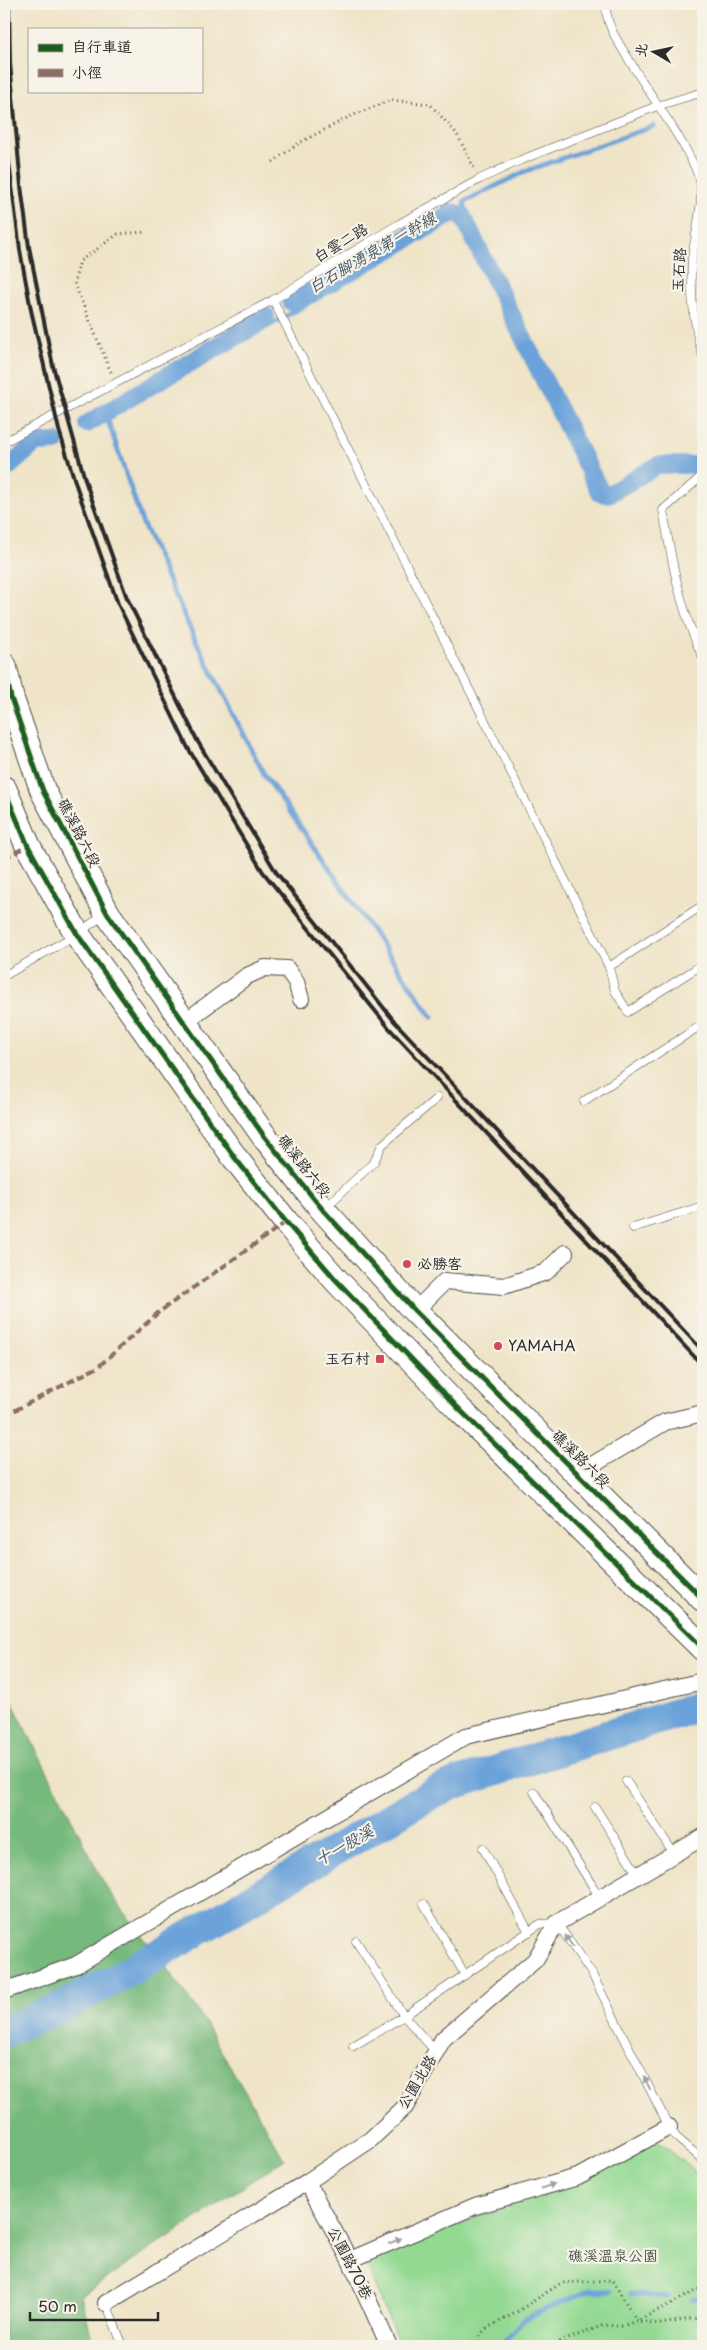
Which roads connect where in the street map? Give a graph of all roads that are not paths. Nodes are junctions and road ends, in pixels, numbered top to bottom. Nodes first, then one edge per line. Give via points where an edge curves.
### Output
1 (606, 4) edge
2 (703, 92) edge
3 (657, 106) junction
4 (274, 300) junction
5 (703, 357) edge
6 (4, 442) edge
7 (703, 475) edge
8 (703, 658) edge
9 (4, 666) edge
10 (4, 789) edge
11 (703, 905) edge
12 (107, 913) junction
13 (77, 934) junction
14 (703, 964) edge
15 (609, 967) junction
16 (4, 976) edge
17 (301, 999) dead end
18 (183, 1023) junction
19 (703, 1024) edge
20 (437, 1098) dead end
21 (584, 1101) dead end
22 (703, 1206) edge
23 (323, 1210) junction
24 (634, 1228) dead end
25 (565, 1253) dead end
26 (415, 1312) junction
27 (703, 1413) edge
28 (577, 1474) junction
29 (703, 1599) edge
30 (703, 1648) edge
31 (703, 1681) edge
32 (626, 1781) dead end
33 (534, 1792) dead end
34 (595, 1807) dead end
35 (703, 1837) edge
36 (483, 1848) dead end
37 (674, 1854) junction
38 (638, 1875) junction
39 (600, 1898) junction
40 (424, 1904) dead end
41 (557, 1923) junction
42 (529, 1932) junction
43 (356, 1941) dead end
44 (465, 1975) junction
45 (4, 1991) edge
46 (404, 2016) junction
47 (353, 2046) dead end
48 (435, 2051) junction
49 (669, 2127) junction
50 (702, 2159) edge
51 (307, 2182) junction
52 (350, 2260) junction
53 (106, 2303) joint
54 (123, 2346) edge
55 (390, 2346) edge

1 - 3 lane, 玉石路 via 614,35
2 - 3 lane, 白雲二路
3 - 4 lane, 白雲二路 via 480,179
3 - 5 lane, 玉石路 via 700,178 700,217 690,296
4 - 6 lane, 白雲二路
4 - 15 lane
7 - 8 lane via 663,510 673,570 691,632
9 - 12 main road, 礁溪路六段 via 11,698 43,790
10 - 13 main road via 28,846
11 - 15 lane
12 - 13 lane
12 - 18 main road, 礁溪路六段
13 - 16 lane
13 - 30 main road via 235,1158 336,1280 460,1410
14 - 15 lane via 628,1012 615,991
17 - 18 street via 296,982 287,969 265,968 248,976
18 - 23 main road, 礁溪路六段 via 264,1136
19 - 21 lane
20 - 23 lane via 382,1144 374,1162
22 - 24 lane
23 - 26 main road, 礁溪路六段
25 - 26 street via 546,1272 504,1286 445,1282
26 - 28 main road, 礁溪路六段
27 - 28 street via 665,1422
28 - 29 main road, 礁溪路六段
31 - 45 street via 466,1736 76,1965
32 - 37 lane
33 - 39 lane
34 - 38 lane
35 - 37 street, 公園北路
36 - 42 lane
37 - 38 street, 公園北路
38 - 39 street, 公園北路
39 - 41 street, 公園北路
40 - 44 lane
41 - 42 lane via 540,1924
41 - 48 street, 公園北路 via 535,1960 443,2039
49 -> 41 lane via 592,1974
42 - 44 lane
43 - 46 lane
44 - 46 lane
46 - 47 lane
46 - 48 lane
48 - 51 street, 公園北路 via 405,2108 370,2140
49 - 50 lane
52 -> 49 street via 476,2206 578,2177
51 - 52 street, 公園路70巷
51 - 53 street, 公園北路
52 - 55 street, 公園路70巷
53 - 54 lane

